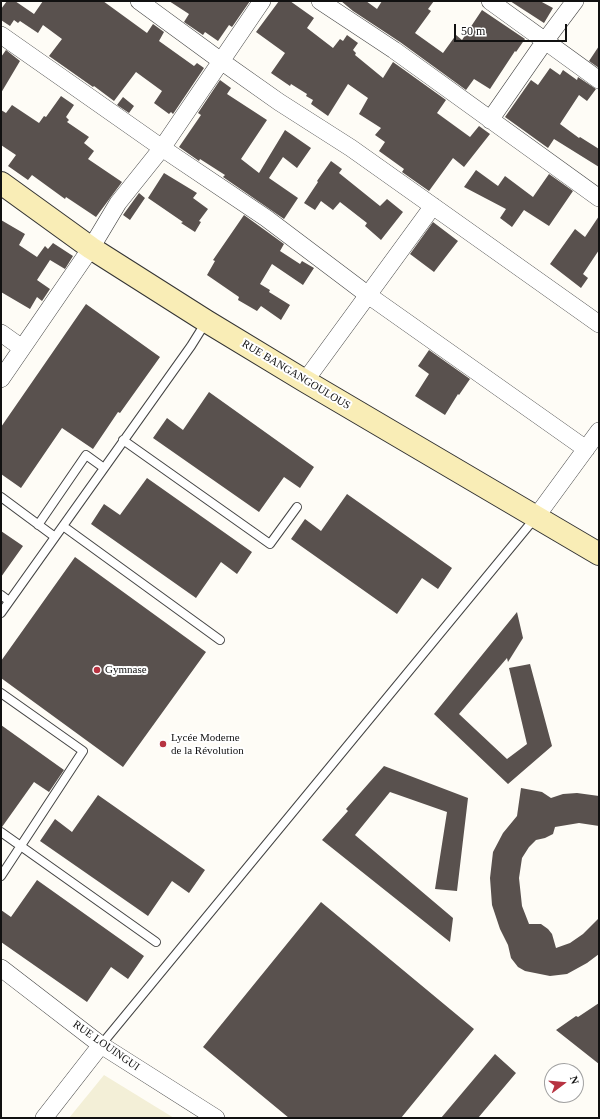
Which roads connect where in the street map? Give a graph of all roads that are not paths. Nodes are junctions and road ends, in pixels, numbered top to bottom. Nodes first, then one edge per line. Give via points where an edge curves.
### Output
1 (139, 1) edge
2 (262, 1) edge
3 (320, 1) edge
4 (490, 1) edge
5 (575, 1) edge
6 (1, 35) edge
7 (545, 41) junction
8 (221, 61) junction
9 (599, 80) edge
10 (490, 120) junction
11 (162, 148) junction
12 (1, 183) edge
13 (599, 198) edge
14 (433, 206) junction
15 (91, 248) junction
16 (368, 294) junction
17 (206, 321) junction
18 (599, 324) edge
19 (1, 333) edge
20 (22, 348) junction
21 (1, 379) edge
22 (305, 381) junction
23 (599, 431) edge
24 (123, 440) junction
25 (586, 449) junction
26 (104, 468) junction
27 (1, 497) edge
28 (297, 507) dead end
29 (536, 517) junction
30 (38, 525) junction
31 (63, 526) junction
32 (55, 537) junction
33 (599, 554) edge
34 (1, 595) edge
35 (10, 601) junction
36 (1, 613) edge
37 (220, 640) dead end
38 (1, 693) edge
39 (1, 832) edge
40 (20, 846) junction
41 (1, 876) edge
42 (156, 942) dead end
43 (5, 977) edge
44 (101, 1045) junction
45 (44, 1118) edge
46 (216, 1118) edge

1 - 8 street
2 - 8 street
3 - 10 street via 394,50
4 - 7 street
5 - 7 street
6 - 11 street
7 - 9 street
7 - 10 street
8 - 11 street
8 - 14 street
10 - 13 street
11 - 15 street via 118,203
11 - 16 street via 266,218
12 - 15 street, RUE BANGANGOULOUS
14 - 16 street
14 - 18 street
15 - 17 street, RUE BANGANGOULOUS
15 - 20 street
16 - 22 street
16 - 25 street
17 - 22 street, RUE BANGANGOULOUS
17 - 24 lane
19 - 20 street
20 - 21 street
22 - 29 street, RUE BANGANGOULOUS
23 - 25 street
24 - 26 lane
24 - 28 lane via 270,544
25 - 29 street
26 - 30 lane via 86,455
26 - 31 lane
27 - 30 lane
29 - 33 street, RUE BANGANGOULOUS
29 - 44 lane
30 - 32 lane
31 - 32 lane
31 - 37 lane
32 - 35 lane
34 - 35 lane
35 - 36 lane
38 - 40 lane via 84,751
39 - 40 lane
40 - 41 lane
40 - 42 lane
43 - 44 street, RUE LOUINGUI
44 - 45 street
44 - 46 street, RUE LOUINGUI

